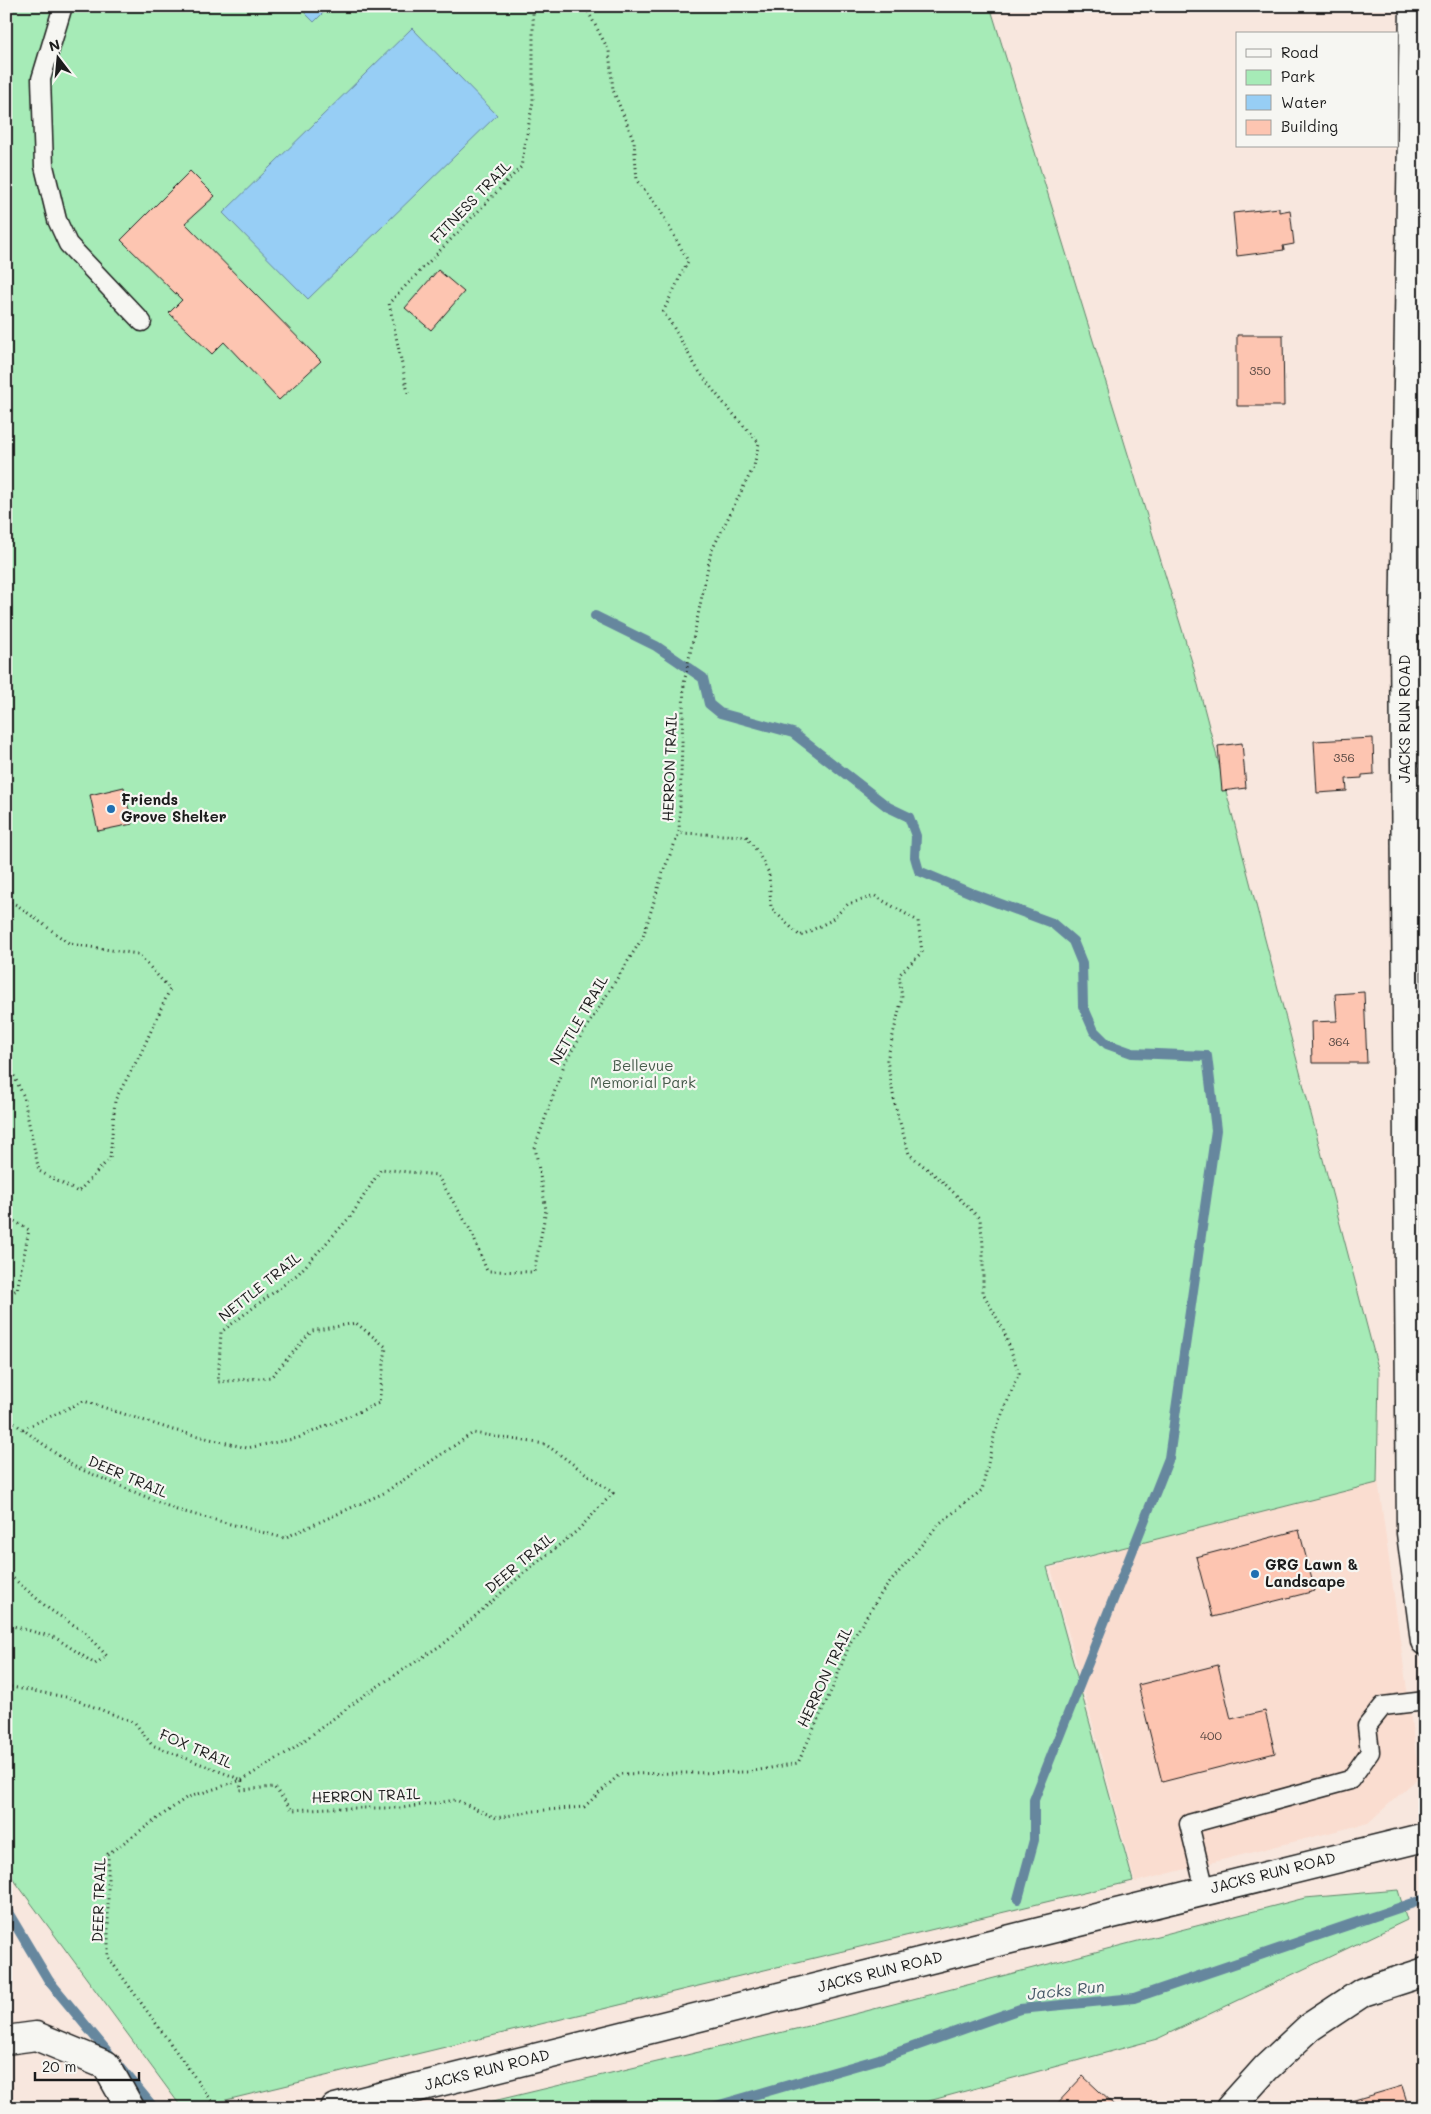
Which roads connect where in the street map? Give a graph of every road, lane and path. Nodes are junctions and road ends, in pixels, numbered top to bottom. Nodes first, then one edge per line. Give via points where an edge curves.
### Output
1 (63, 6) edge
2 (534, 6) edge
3 (585, 6) edge
4 (1414, 6) edge
5 (142, 322) dead end
6 (408, 393) dead end
7 (679, 833) junction
8 (6, 900) edge
9 (6, 1060) edge
10 (6, 1216) edge
11 (6, 1296) edge
12 (6, 1416) edge
13 (23, 1429) junction
14 (6, 1572) edge
15 (6, 1624) edge
16 (1425, 1641) edge
17 (6, 1686) edge
18 (1425, 1701) edge
19 (242, 1780) junction
20 (1425, 1837) edge
21 (1205, 1890) junction
22 (1425, 1972) edge
23 (6, 2040) edge
24 (130, 2108) edge
25 (216, 2108) edge
26 (335, 2108) edge
27 (1230, 2108) edge

1 - 5 lane via 41,79 44,166 57,220 68,244
2 - 6 path, FITNESS TRAIL via 533,101 521,167 389,303
3 - 7 path, HERRON TRAIL via 609,51 613,90 634,141 637,181 660,210 688,261 663,312 696,365 759,443 754,466 711,552 684,683
4 - 16 street, JACKS RUN ROAD via 1404,634 1411,1533
7 - 13 path, NETTLE TRAIL via 643,936 565,1062 535,1147 546,1210 534,1272 487,1271 471,1231 437,1175 381,1169 351,1216 298,1274 221,1332 218,1382 271,1377 312,1331 356,1323 386,1347 379,1403 298,1438 247,1448 173,1430 84,1401
7 - 19 path, HERRON TRAIL via 746,836 769,873 771,908 800,936 830,921 848,904 875,896 918,921 922,952 899,975 902,998 888,1060 895,1105 909,1154 980,1219 983,1293 1003,1329 1019,1373 995,1432 982,1490 939,1524 882,1592 850,1643 798,1763 748,1772 620,1774 584,1807 496,1818 456,1800 402,1808 292,1810 274,1787 240,1790
8 - 9 path via 70,944 138,954 170,988 141,1053 115,1100 110,1158 78,1192 40,1171 23,1095
10 - 11 path via 29,1230 17,1290
12 - 13 path, DEER TRAIL
13 - 19 path, DEER TRAIL via 73,1466 177,1510 284,1538 384,1493 473,1433 545,1444 613,1493 577,1531 446,1642 366,1694 293,1750
14 - 15 path via 49,1609 83,1631 107,1656 95,1664 56,1638
17 - 19 path, FOX TRAIL via 71,1698 135,1723 152,1745
18 - 21 lane via 1383,1706 1367,1726 1370,1752 1350,1780 1189,1824
19 - 25 path, DEER TRAIL via 186,1798 108,1854 108,1957
20 - 21 street, JACKS RUN ROAD
21 - 26 street, JACKS RUN ROAD
22 - 27 street via 1363,1992 1310,2027
23 - 24 street via 36,2036 106,2065

